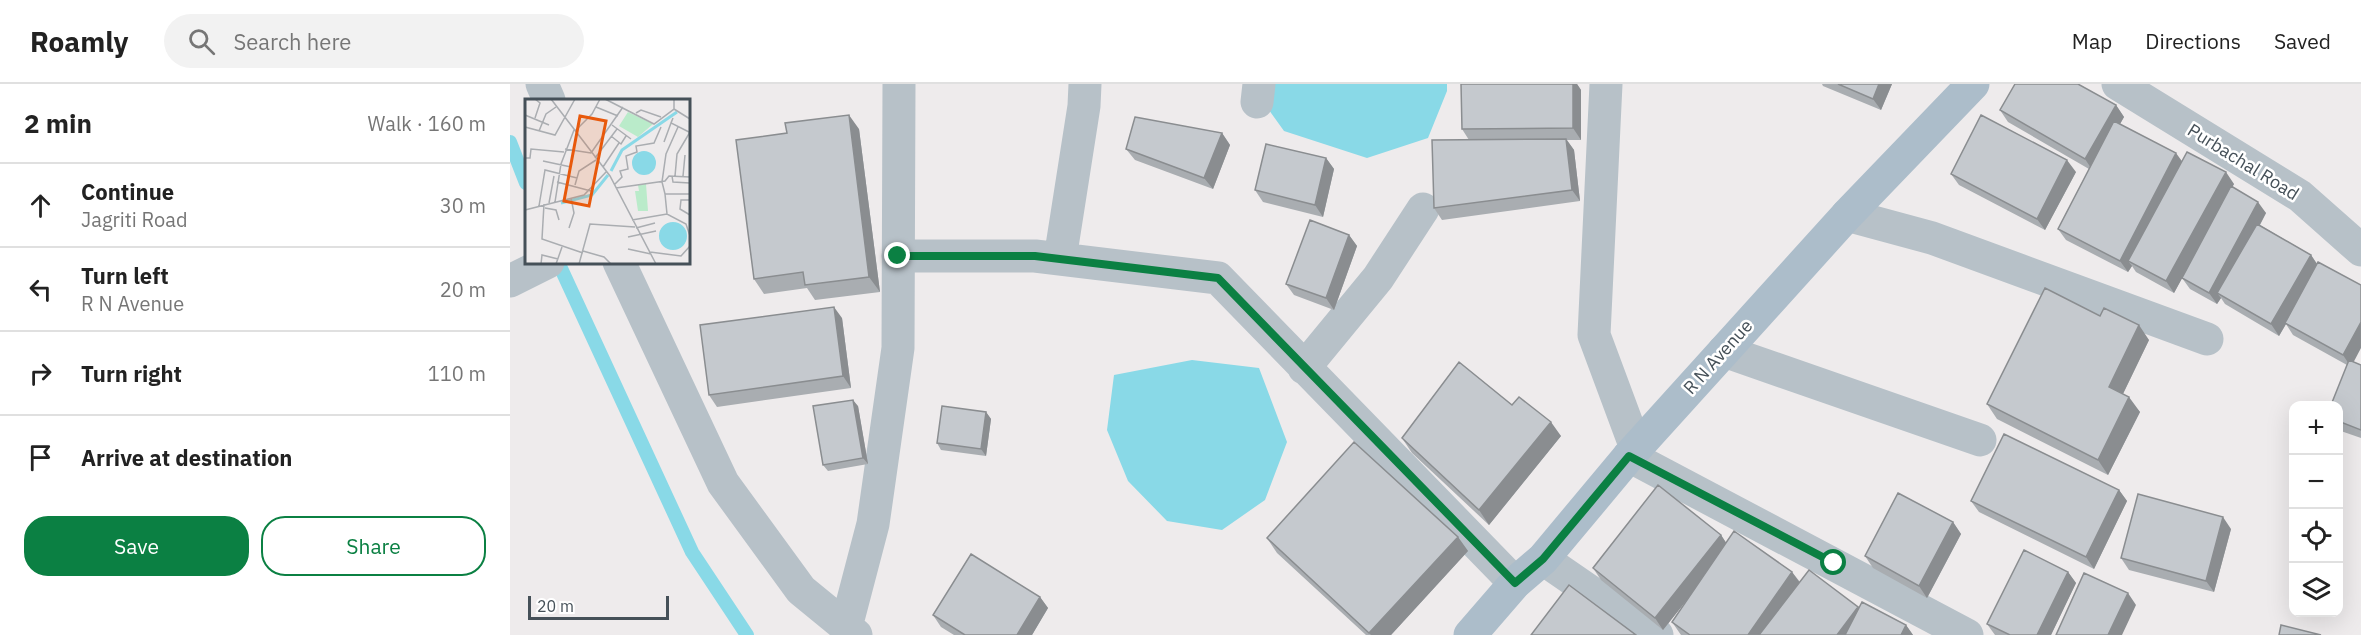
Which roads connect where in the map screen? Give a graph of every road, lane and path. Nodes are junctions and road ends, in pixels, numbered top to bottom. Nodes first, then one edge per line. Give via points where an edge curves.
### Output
1 (542, 84) edge
2 (899, 84) edge
3 (1085, 84) edge
4 (1606, 84) edge
5 (1972, 84) edge
6 (2118, 84) edge
7 (549, 99) edge
8 (1423, 209) dead end
9 (1847, 215) junction
10 (2361, 250) edge
11 (898, 256) junction
12 (1060, 259) junction
13 (544, 264) edge
14 (620, 264) edge
15 (510, 281) edge
16 (2207, 339) dead end
17 (1724, 351) junction
18 (1304, 368) junction
19 (1980, 440) dead end
20 (1633, 452) junction
21 (1543, 559) junction
22 (1515, 583) junction
23 (851, 631) edge
24 (1470, 635) edge
25 (1658, 635) edge
26 (1967, 635) edge

1 - 7 street
2 - 11 street
3 - 12 street
4 - 20 street via 1594,335
5 - 9 main road, R N Avenue
6 - 10 street, Purbachal Road via 2300,196
8 - 18 street via 1378,278
9 - 16 street via 1932,238
9 - 17 main road, R N Avenue
11 - 12 street
11 - 23 street via 898,348 873,524
12 - 18 street via 1218,278
13 - 15 street
14 - 23 street via 723,483 801,590
17 - 19 street
17 - 20 main road, R N Avenue
18 - 22 street
20 - 21 main road, R N Avenue
20 - 26 street
21 - 22 main road, R N Avenue
21 - 25 street
22 - 24 main road, R N Avenue

